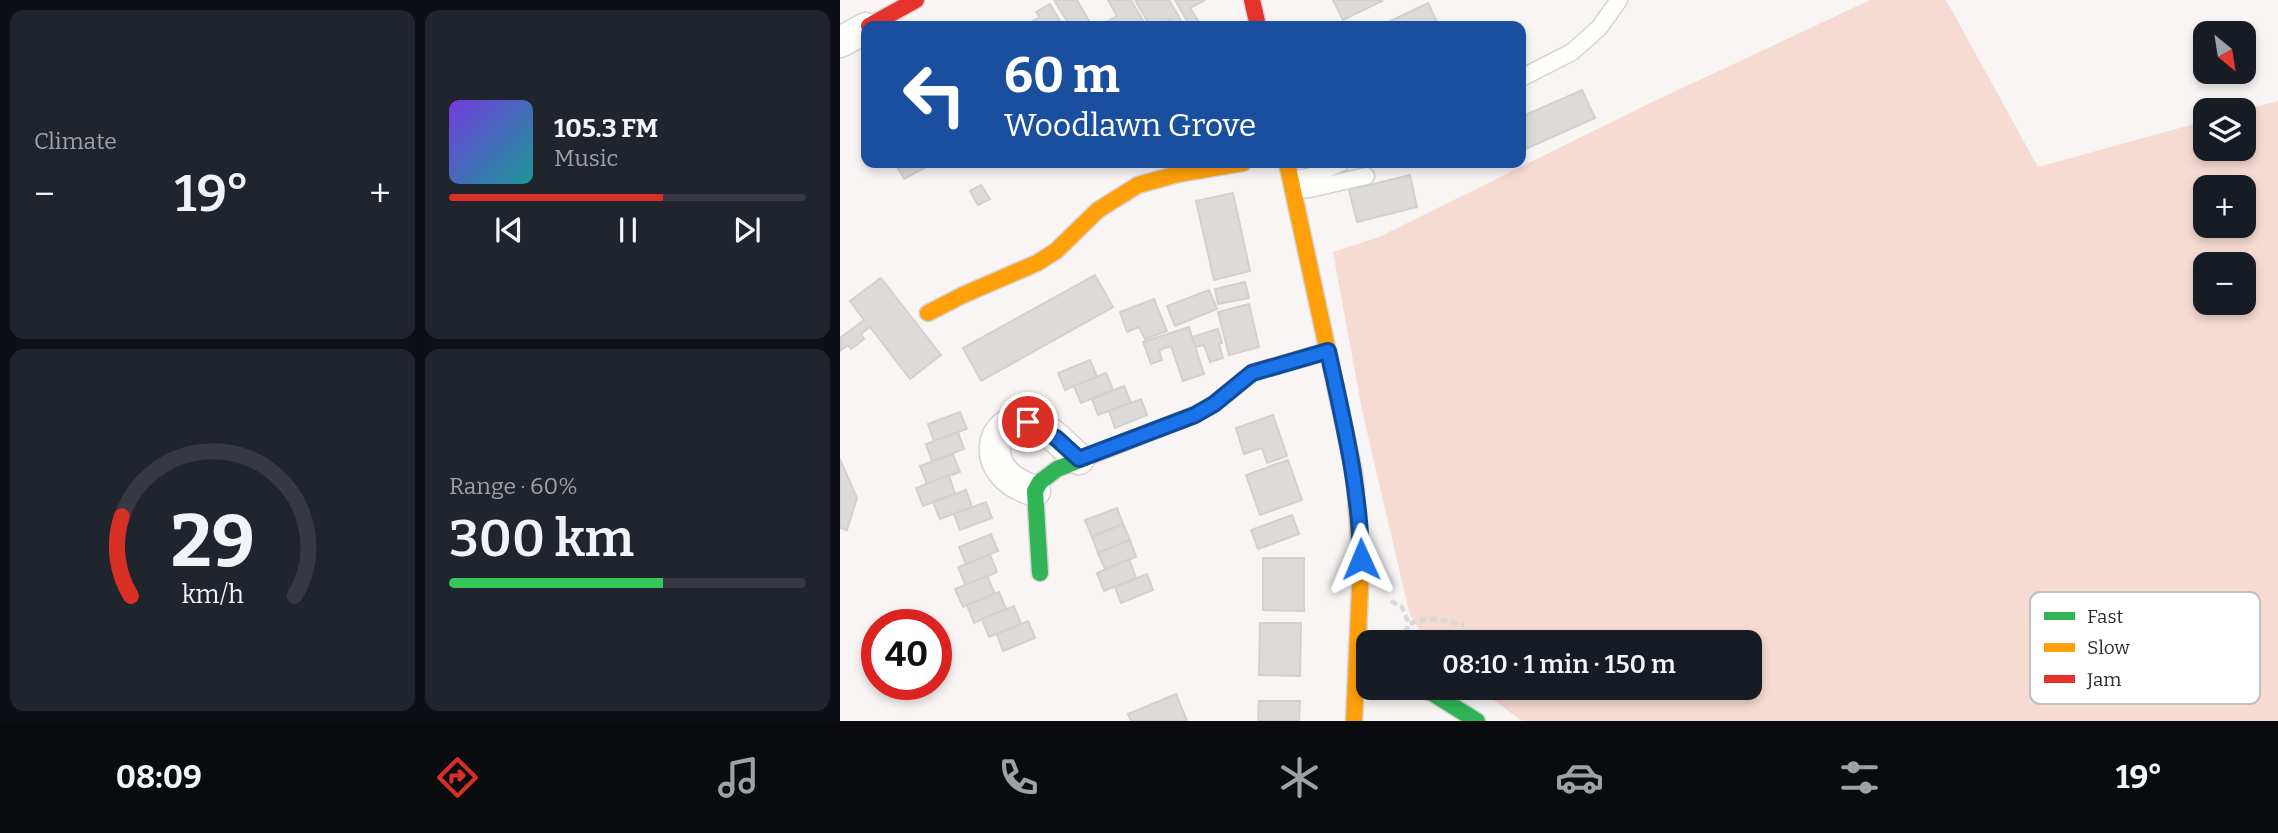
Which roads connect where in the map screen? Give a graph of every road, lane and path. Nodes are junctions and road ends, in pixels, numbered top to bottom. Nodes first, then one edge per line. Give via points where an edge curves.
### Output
1 (916, 0) edge
2 (1252, 0) edge
3 (1619, 0) edge
4 (879, 21) edge
5 (1257, 21) edge
6 (861, 31) edge
7 (840, 42) edge
8 (1526, 75) edge
9 (1213, 168) edge
10 (1288, 168) edge
11 (1329, 168) edge
12 (1366, 176) dead end
13 (1292, 185) junction
14 (928, 313) dead end
15 (1328, 351) junction
16 (1079, 459) junction
17 (1035, 491) junction
18 (1040, 573) dead end
19 (1385, 598) dead end
20 (1409, 624) junction
21 (1464, 625) dead end
22 (1362, 630) edge
23 (1406, 630) edge
24 (1358, 700) edge
25 (1444, 700) edge
26 (1354, 721) edge
27 (1477, 721) edge

1 - 4 street
2 - 5 street
3 - 8 lane via 1599,28 1572,52
6 - 7 street
9 - 14 street via 1138,185 1108,202 1037,263
10 - 13 street
11 - 13 lane
12 - 13 lane via 1310,189
13 - 15 street
15 - 16 street via 1252,373 1195,415
15 - 22 street via 1360,517
16 - 17 street via 1057,469
16 - 17 street via 1028,422 1006,426 995,444 997,464 1011,481
17 - 18 street
19 - 20 path via 1402,607
20 - 21 path via 1432,617
20 - 23 path
24 - 26 street
25 - 27 street

